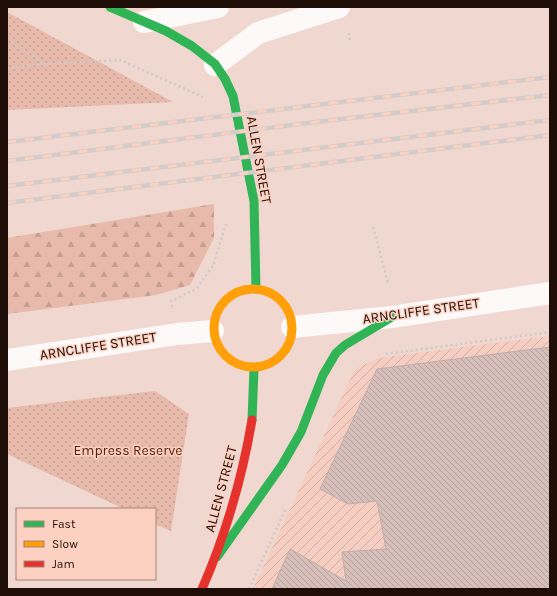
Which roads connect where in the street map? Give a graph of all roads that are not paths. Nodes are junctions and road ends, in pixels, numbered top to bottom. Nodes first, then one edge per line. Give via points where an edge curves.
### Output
1 (110, 7) edge
2 (218, 7) edge
3 (339, 7) edge
4 (144, 22) junction
5 (215, 65) junction
6 (256, 288) junction
7 (550, 292) edge
8 (392, 317) junction
9 (292, 327) junction
10 (214, 331) junction
11 (7, 360) edge
12 (254, 369) junction
13 (217, 557) junction
14 (202, 589) edge

1 - 4 street, ALLEN STREET
2 - 4 street
3 - 5 street via 258,33
4 - 5 street, ALLEN STREET via 190,45
5 - 6 street, ALLEN STREET via 233,96 254,201
6 - 9 street via 277,297 285,306
6 - 10 street via 234,293 225,300 214,320
7 - 8 street, ARNCLIFFE STREET
8 - 9 street, ARNCLIFFE STREET
8 - 13 street via 356,338 336,354 323,375 301,432 282,465
9 - 12 street via 291,340 277,360
10 - 11 street, ARNCLIFFE STREET via 177,334
10 - 12 street via 216,343 222,353 241,366
12 - 13 street, ALLEN STREET via 252,419 231,512
13 - 14 street, ALLEN STREET

